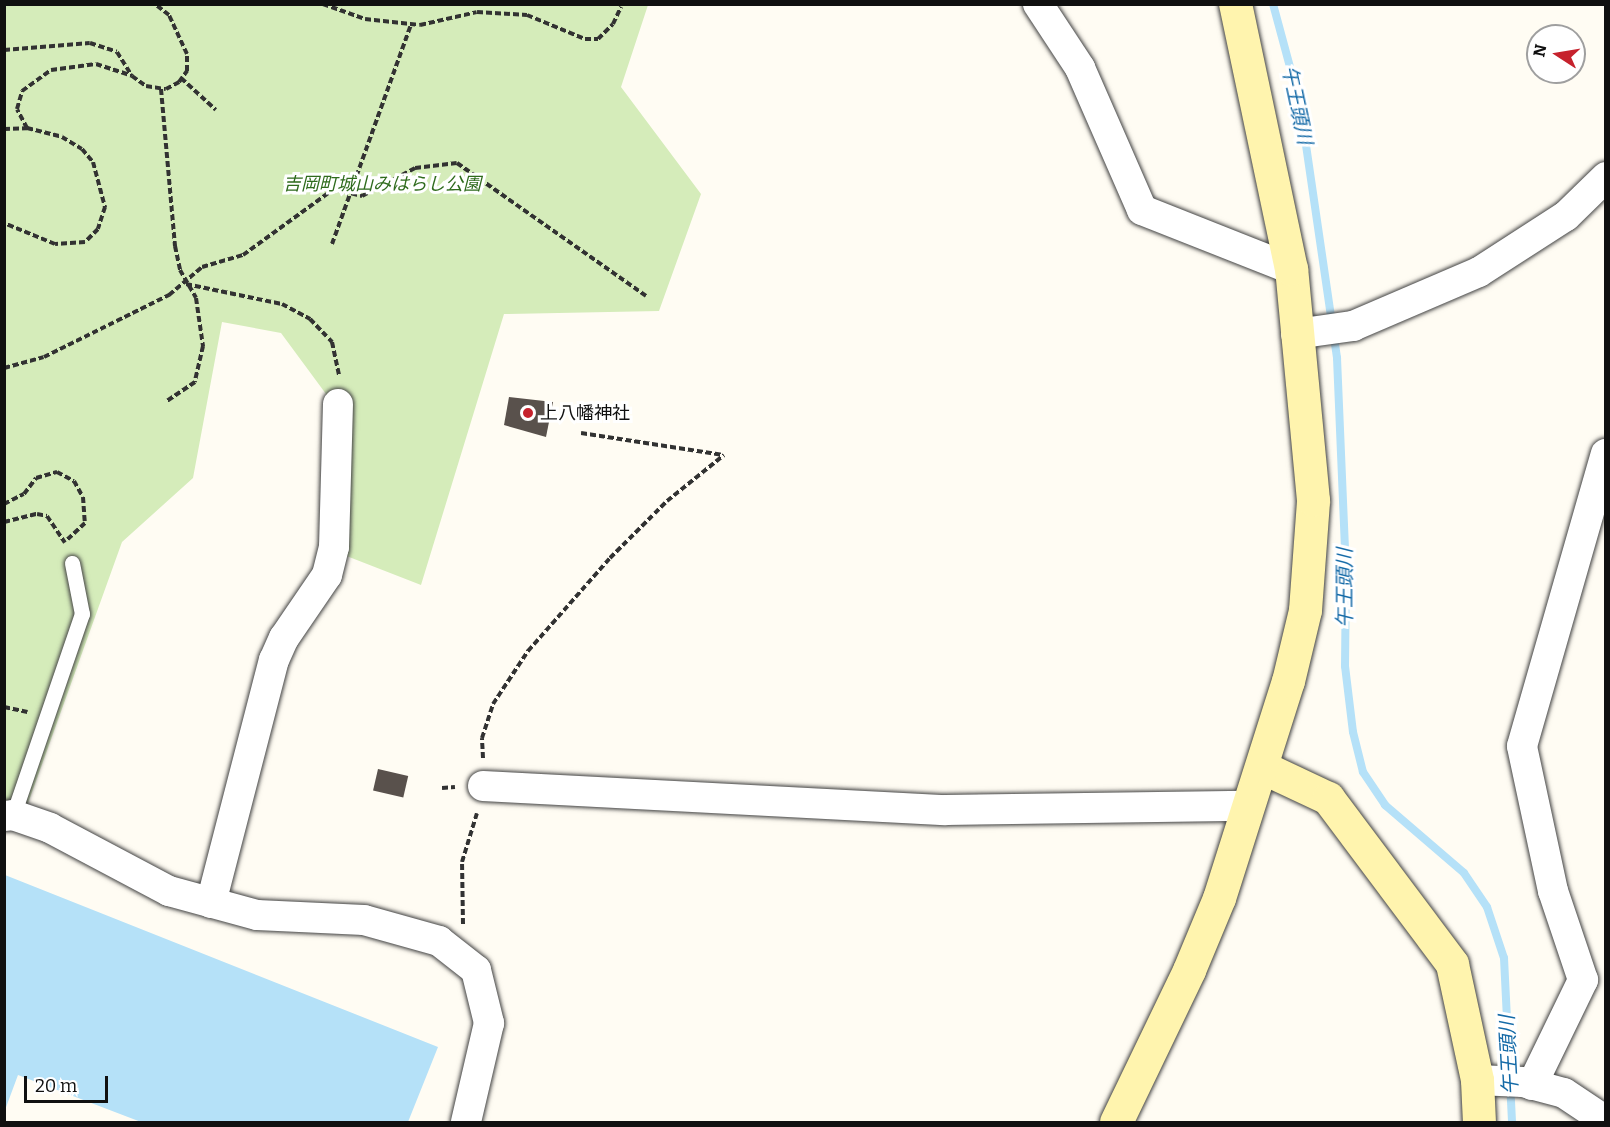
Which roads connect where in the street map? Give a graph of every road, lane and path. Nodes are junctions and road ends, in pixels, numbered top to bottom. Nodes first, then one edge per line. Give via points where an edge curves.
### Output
1 (155, 4) edge
2 (323, 4) edge
3 (1038, 4) edge
4 (1235, 4) edge
5 (621, 7) dead end
6 (411, 25) junction
7 (4, 50) edge
8 (132, 76) junction
9 (181, 78) junction
10 (161, 88) junction
11 (216, 110) dead end
12 (27, 128) junction
13 (4, 129) edge
14 (1605, 177) edge
15 (350, 193) junction
16 (4, 223) edge
17 (332, 244) dead end
18 (1291, 269) junction
19 (185, 283) junction
20 (646, 296) dead end
21 (1307, 333) junction
22 (4, 368) edge
23 (167, 401) dead end
24 (338, 404) joint
25 (581, 433) dead end
26 (1605, 454) edge
27 (4, 504) edge
28 (4, 522) edge
29 (65, 542) junction
30 (72, 563) joint
31 (1262, 767) junction
32 (483, 786) junction
33 (1248, 806) junction
34 (9, 815) edge
35 (211, 903) junction
36 (473, 968) junction
37 (1507, 1081) junction
38 (1605, 1121) edge
39 (466, 1122) edge
40 (1116, 1122) edge
41 (1479, 1122) edge

1 - 9 path via 169,15 187,54 187,70
2 - 6 path via 365,20
3 - 18 street via 1080,68 1142,210
4 - 18 street
5 - 6 path via 614,24 598,39 585,39 546,22 517,15 477,12
6 - 15 path
7 - 8 path via 90,43 117,52
8 - 10 path via 146,86
8 - 12 path via 96,64 51,70 22,91 17,109
9 - 10 path
9 - 11 path
10 - 19 path via 170,211
12 - 13 path
12 - 16 path via 62,137 82,149 93,162 105,207 98,229 85,242 55,244
14 - 21 street via 1566,216 1479,272 1353,326
15 - 17 path
15 - 19 path via 334,189 243,255 202,267
15 - 20 path via 371,194 415,168 457,163
18 - 21 street
19 - 22 path via 44,357
19 - 23 path via 196,298 203,346 201,367 195,382
19 - 24 path via 282,304 310,319 332,342 339,370
21 - 31 street via 1313,500 1305,610
24 - 35 street via 334,547 327,575 284,638 274,660
25 - 32 path via 724,455 667,501 618,549 528,651 493,704 482,738
26 - 37 street via 1522,746 1553,891 1583,980
27 - 29 path via 24,494 36,478 57,472 74,482 83,497 85,523
28 - 29 path via 37,514 47,516
29 - 30 path
30 - 34 lane via 82,614
31 - 33 street
31 - 37 street via 1328,798 1452,964
32 - 33 street via 945,810
32 - 36 path via 462,862 463,933
33 - 40 street via 1219,898 1189,970
34 - 35 street via 50,828 169,891
35 - 36 street via 257,915 364,921 439,941
36 - 39 street via 489,1023
37 - 38 street via 1564,1092
37 - 41 street

